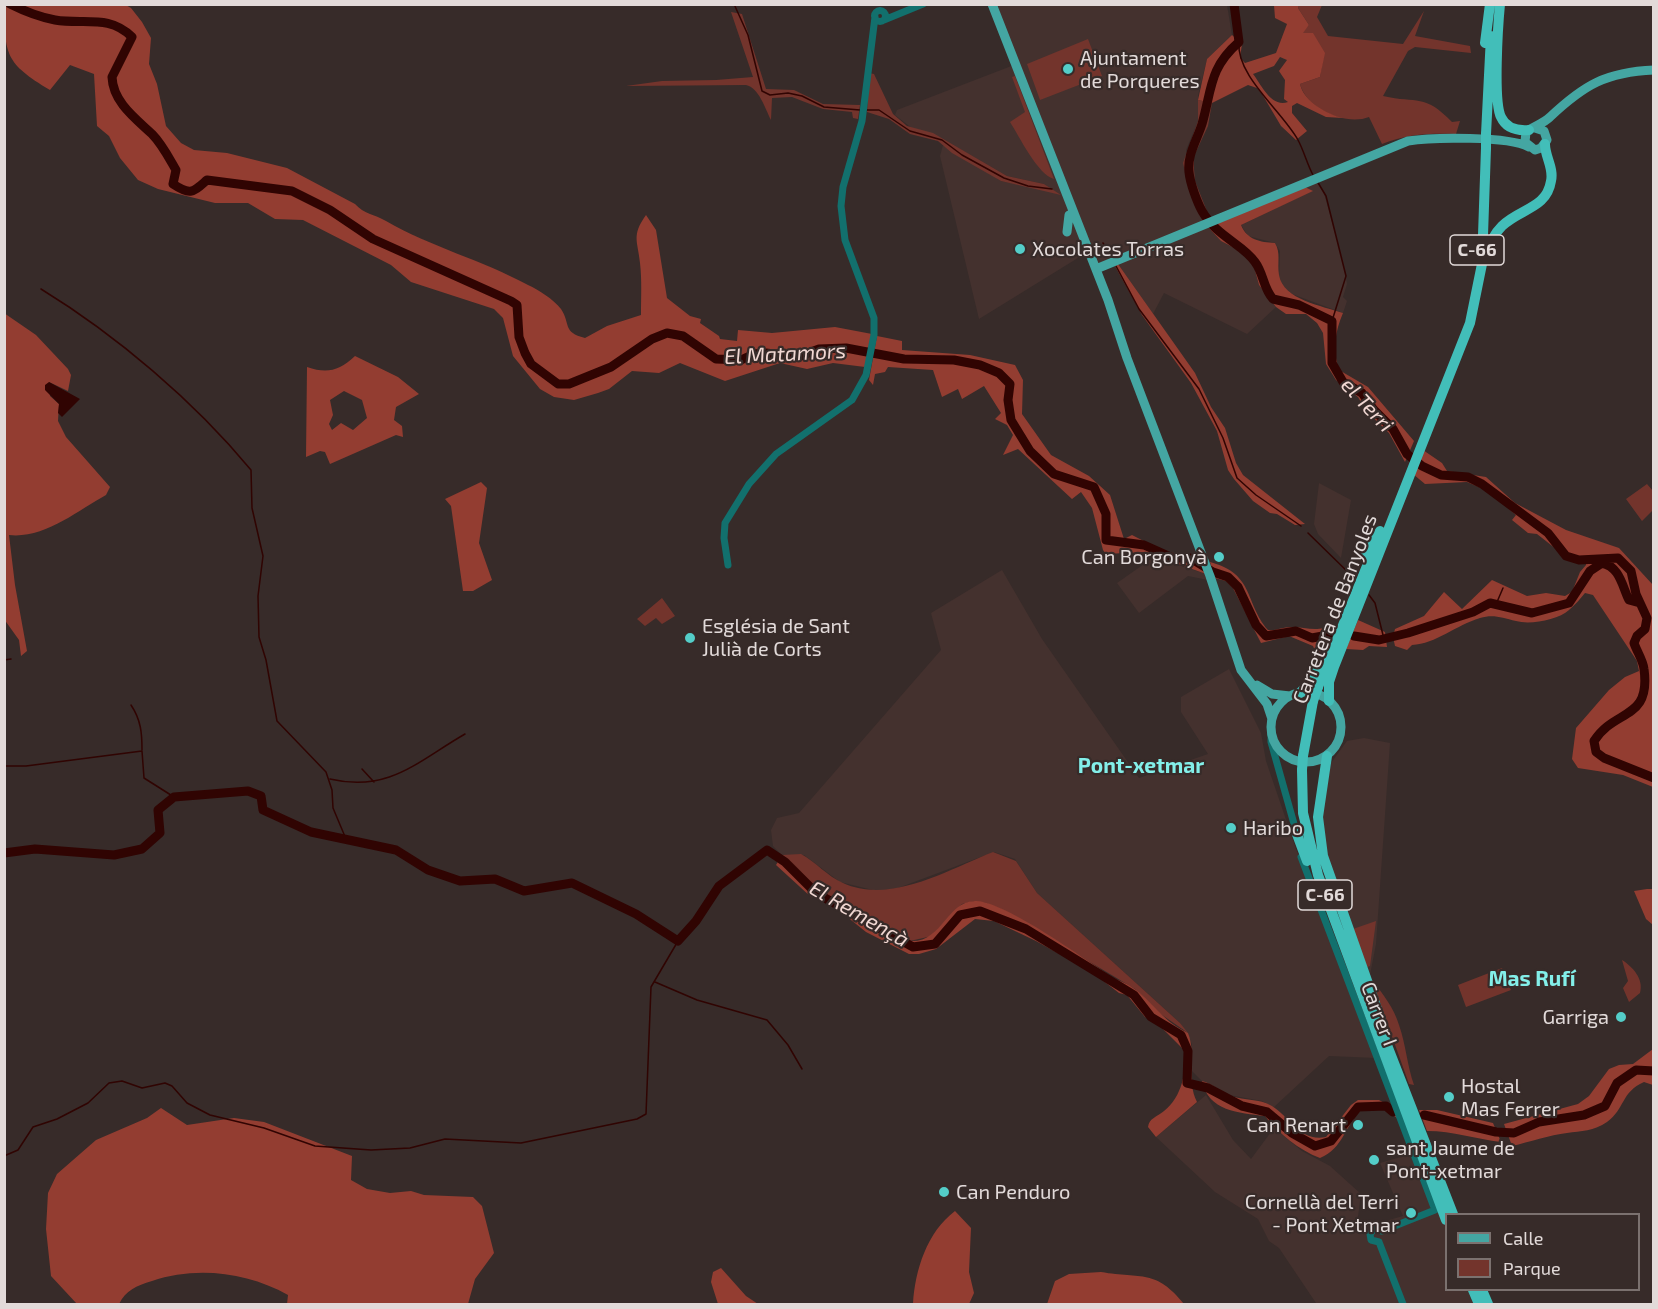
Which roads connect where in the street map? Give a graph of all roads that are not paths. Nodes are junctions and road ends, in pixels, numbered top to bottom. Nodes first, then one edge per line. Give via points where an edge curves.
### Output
1 (923, 4) edge
2 (992, 4) edge
3 (1491, 4) edge
4 (1498, 4) edge
5 (1653, 70) edge
6 (1550, 117) junction
7 (1529, 131) junction
8 (1484, 134) junction
9 (1545, 139) junction
10 (1511, 141) junction
11 (1529, 147) junction
12 (1483, 148) junction
13 (1055, 171) junction
14 (1069, 202) junction
15 (1072, 230) junction
16 (1083, 247) junction
17 (1100, 268) junction
18 (1480, 275) junction
19 (1106, 310) junction
20 (1127, 358) junction
21 (1422, 436) junction
22 (1409, 467) junction
23 (728, 566) dead end
24 (1361, 583) junction
25 (1215, 589) junction
26 (1295, 694) junction
27 (1329, 701) junction
28 (1272, 719) junction
29 (1271, 732) junction
30 (1327, 756) junction
31 (1304, 770) junction
32 (1295, 829) junction
33 (1368, 1014) junction
34 (1384, 1035) junction
35 (1452, 1213) edge
36 (1445, 1217) edge
37 (1382, 1231) junction
38 (1379, 1242) junction
39 (1473, 1291) edge
40 (1482, 1291) edge
41 (1403, 1305) edge
42 (1479, 1305) edge
43 (1488, 1305) edge

1 - 23 street via 881,18 873,31 857,146 843,187 841,214 845,240 874,315 866,375 852,400 776,454 749,484 725,523
2 - 13 main road
3 - 8 highway, C-66 via 1484,57
4 - 7 highway via 1499,111 1505,124
4 - 8 highway, C-66 via 1490,46
5 - 6 main road via 1630,71 1591,83
6 - 7 main road
6 - 9 main road
7 - 9 main road
7 - 10 main road
7 - 11 main road
8 - 12 highway, C-66
9 - 11 main road via 1538,149
9 - 18 highway via 1552,171 1549,189 1540,202 1499,227 1490,241
10 - 11 main road
10 - 17 main road via 1408,141
12 - 18 highway, C-66
12 - 21 highway, C-66 via 1471,296
13 - 14 main road
13 - 15 main road
14 - 15 main road
14 - 16 main road
15 - 16 main road
16 - 17 main road
16 - 19 main road
17 - 19 main road
17 - 20 main road
18 - 21 highway, C-66 via 1465,337
19 - 20 main road
20 - 25 main road
21 - 22 highway, C-66
22 - 24 highway
22 - 24 highway, C-66
24 - 26 highway via 1313,679
24 - 27 highway via 1329,682
24 - 31 highway, C-66, bridge via 1319,687
25 - 26 main road via 1256,685 1272,694
25 - 28 main road via 1241,670 1267,704
26 - 27 main road via 1315,694
26 - 28 main road via 1279,705
27 - 30 main road via 1339,715 1341,734
28 - 29 main road
29 - 30 main road via 1279,750 1295,761
29 - 32 street, Carrer I
30 - 34 highway via 1318,817 1322,847
31 - 33 highway, C-66 via 1308,844
31 - 34 highway, C-66 via 1310,827 1322,873
32 - 33 highway
32 - 37 street, Carrer I via 1311,885 1435,1210
33 - 36 highway, C-66
34 - 35 highway, C-66
37 - 38 street via 1384,1236
37 - 38 street via 1374,1229 1370,1234 1371,1240
38 - 41 street
39 - 42 highway
40 - 43 highway

